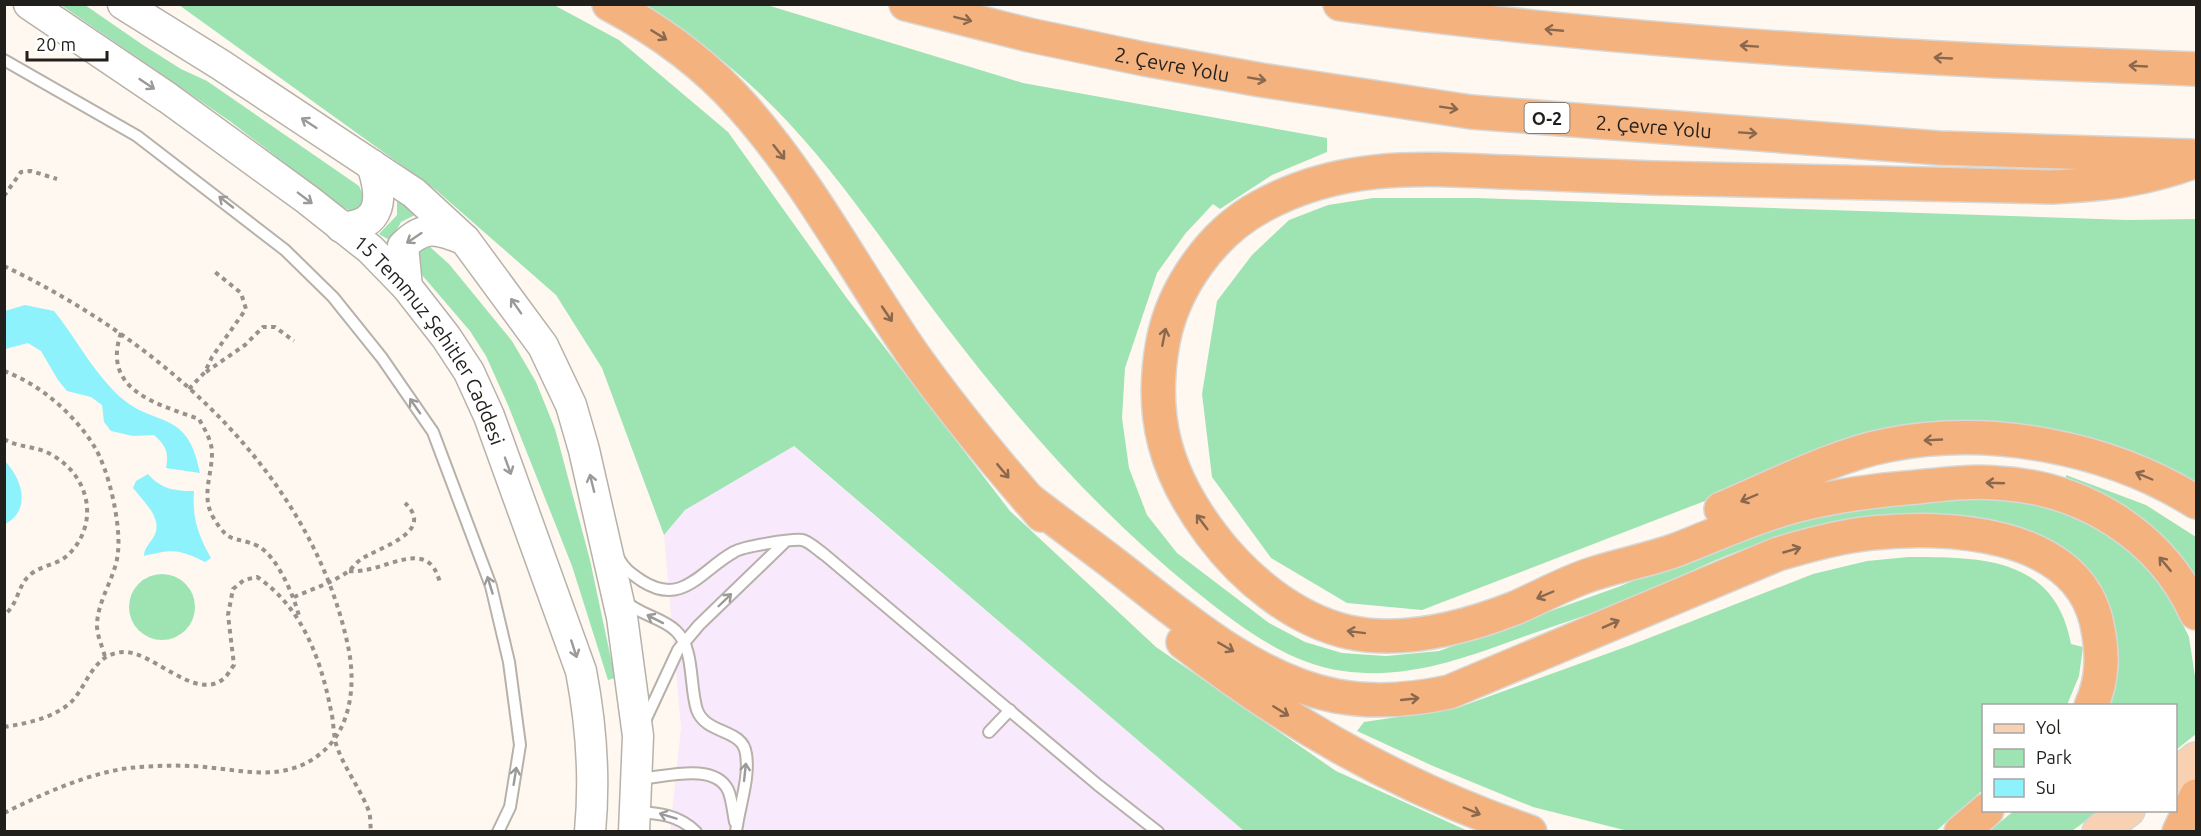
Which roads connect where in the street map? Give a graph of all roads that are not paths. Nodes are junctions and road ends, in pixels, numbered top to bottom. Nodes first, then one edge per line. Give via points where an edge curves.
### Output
1 (29, 4) edge
2 (123, 4) edge
3 (609, 4) edge
4 (906, 4) edge
5 (1341, 4) edge
6 (4, 60) edge
7 (2196, 69) edge
8 (2196, 156) edge
9 (2196, 161) edge
10 (372, 165) junction
11 (341, 226) junction
12 (465, 240) junction
13 (407, 286) junction
14 (1028, 499) junction
15 (2196, 502) edge
16 (604, 533) junction
17 (784, 543) junction
18 (1598, 572) junction
19 (616, 592) junction
20 (2196, 613) edge
21 (684, 643) junction
22 (2091, 704) edge
23 (1010, 710) junction
24 (989, 732) dead end
25 (638, 736) junction
26 (2196, 759) edge
27 (2177, 773) edge
28 (636, 779) junction
29 (2196, 796) edge
30 (1985, 812) edge
31 (2125, 812) edge
32 (635, 822) edge
33 (736, 830) edge
34 (498, 831) edge
35 (590, 831) edge
36 (696, 831) edge
37 (1158, 831) edge
38 (1530, 831) edge
39 (1961, 831) edge
40 (2099, 831) edge
41 (2179, 831) edge

1 -> 11 main road, 15 Temmuz Şehitler Caddesi via 168,98
10 -> 2 main road
3 -> 14 highway via 673,44 742,106 789,166 914,356
4 -> 8 highway, 2. Çevre Yolu / O-2 via 1144,59 1472,112 1939,148
7 -> 5 highway via 1696,42 1484,24
34 -> 6 lane via 510,807 520,745 509,662 491,586 433,432 382,358 333,297 285,250 137,136
18 -> 9 highway via 1467,625 1390,636 1348,632 1310,618 1263,589 1223,550 1186,501 1164,447 1159,407 1160,359 1167,321 1182,289 1212,247 1246,214 1280,195 1339,175 1382,170 2052,187 2116,184 2159,175
10 - 11 main road via 379,184 379,204 373,216 353,227
10 - 12 main road via 414,193
11 - 13 main road, 15 Temmuz Şehitler Caddesi
12 -> 13 main road via 446,232 429,230 415,234 403,246
16 -> 12 main road via 584,450 559,377 526,321
13 -> 35 main road, 15 Temmuz Şehitler Caddesi via 469,372 489,416 582,671 589,711
14 -> 22 highway via 1221,645 1306,688 1366,699 1408,700 1449,692 1805,546 1905,530 2000,539 2050,558 2084,592 2100,640 2101,670
14 -> 38 highway via 1121,594 1225,675 1377,769 1481,815
15 -> 18 highway via 2139,473 2090,456 1997,438 1916,441 1886,445 1821,468 1674,530
16 - 17 lane via 625,570 654,588 672,591 691,584 735,551 755,544
16 - 19 main road
21 -> 17 lane
17 - 23 lane via 803,540 825,555
20 -> 18 highway via 2185,587 2153,549 2122,524 2061,493 1996,483 1886,489 1812,502 1741,523 1628,566
21 -> 19 lane via 676,630 631,607
19 - 25 main road
21 - 25 lane
33 -> 21 lane via 746,753 740,740 707,725 698,711
23 - 24 lane
23 - 37 lane
25 - 28 main road
26 - 27 main road
28 - 32 main road
28 - 33 lane via 696,772 718,777 728,790
29 - 41 highway
30 - 39 highway
31 - 40 main road
36 -> 32 lane via 687,822 663,813

